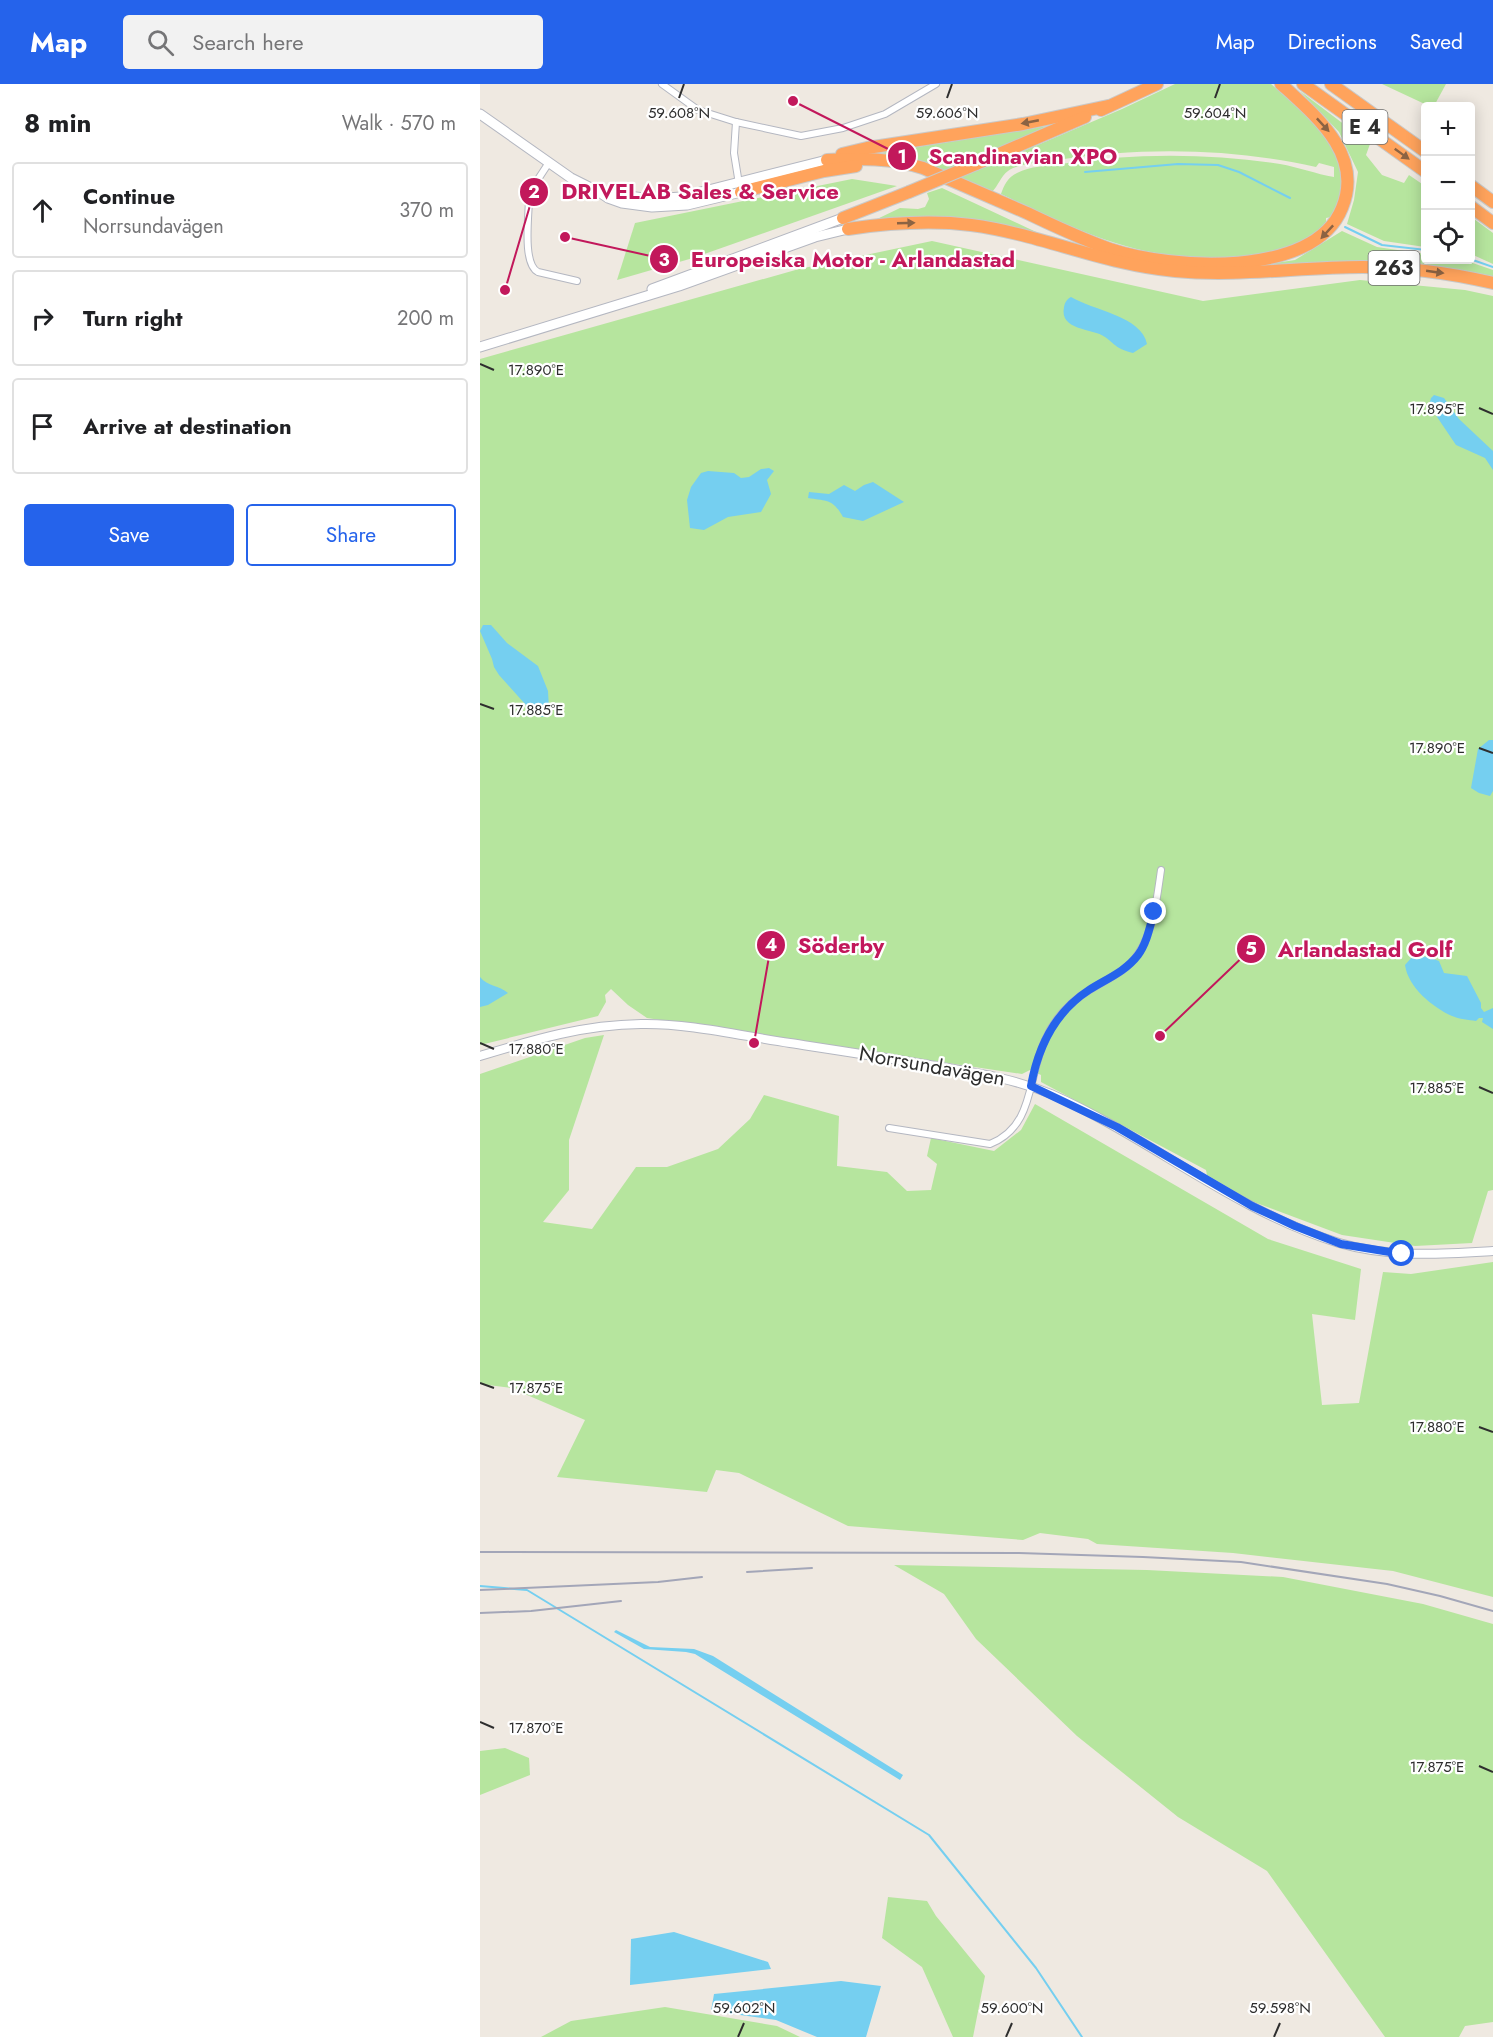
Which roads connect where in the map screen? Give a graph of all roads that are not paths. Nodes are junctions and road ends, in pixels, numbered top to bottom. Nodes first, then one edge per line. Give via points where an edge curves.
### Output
1 (662, 84) edge
2 (671, 84) edge
3 (936, 84) edge
4 (1157, 84) edge
5 (1281, 84) edge
6 (1303, 84) edge
7 (1331, 84) edge
8 (675, 92) junction
9 (1108, 106) junction
10 (480, 112) edge
11 (736, 122) junction
12 (1421, 149) edge
13 (827, 160) junction
14 (548, 164) junction
15 (1421, 169) edge
16 (740, 188) junction
17 (1475, 189) edge
18 (1493, 202) edge
19 (1475, 210) edge
20 (846, 223) junction
21 (1493, 223) edge
22 (1114, 260) junction
23 (577, 281) dead end
24 (1493, 283) edge
25 (480, 347) edge
26 (1161, 870) dead end
27 (480, 1056) edge
28 (1031, 1086) junction
29 (889, 1128) dead end
30 (1493, 1251) edge

1 - 8 street
2 - 8 street
3 - 11 street via 885,114 843,129 801,136
4 - 9 highway, 263
5 -> 13 highway via 1335,140 1348,179 1345,202 1330,229 1303,249 1273,258 1182,262 1124,252 1079,237 923,168 887,160
6 -> 15 highway, E 4
7 - 12 highway, E 4
8 - 11 street via 698,110
9 -> 13 highway via 867,148
9 - 20 highway, 263, bridge
10 - 14 main road
11 - 16 street via 734,153
13 - 16 main road
14 - 16 main road via 608,198 652,207 687,205
14 - 23 street via 529,198 530,265 538,272
16 - 22 highway via 839,168 896,169 930,179
17 - 18 highway
19 - 21 highway
20 -> 22 highway, 263 via 972,225
20 - 25 main road, 263 via 679,286
22 -> 24 highway, 263 via 1203,273 1388,268
26 - 28 street via 1154,912 1137,956 1118,974 1064,1010 1044,1041
27 - 28 street, Norrsundavägen via 553,1034 643,1024 897,1059
28 - 29 street via 1019,1122 1004,1139 990,1144
28 - 30 street, Norrsundavägen via 1117,1127 1252,1206 1341,1244 1402,1254

